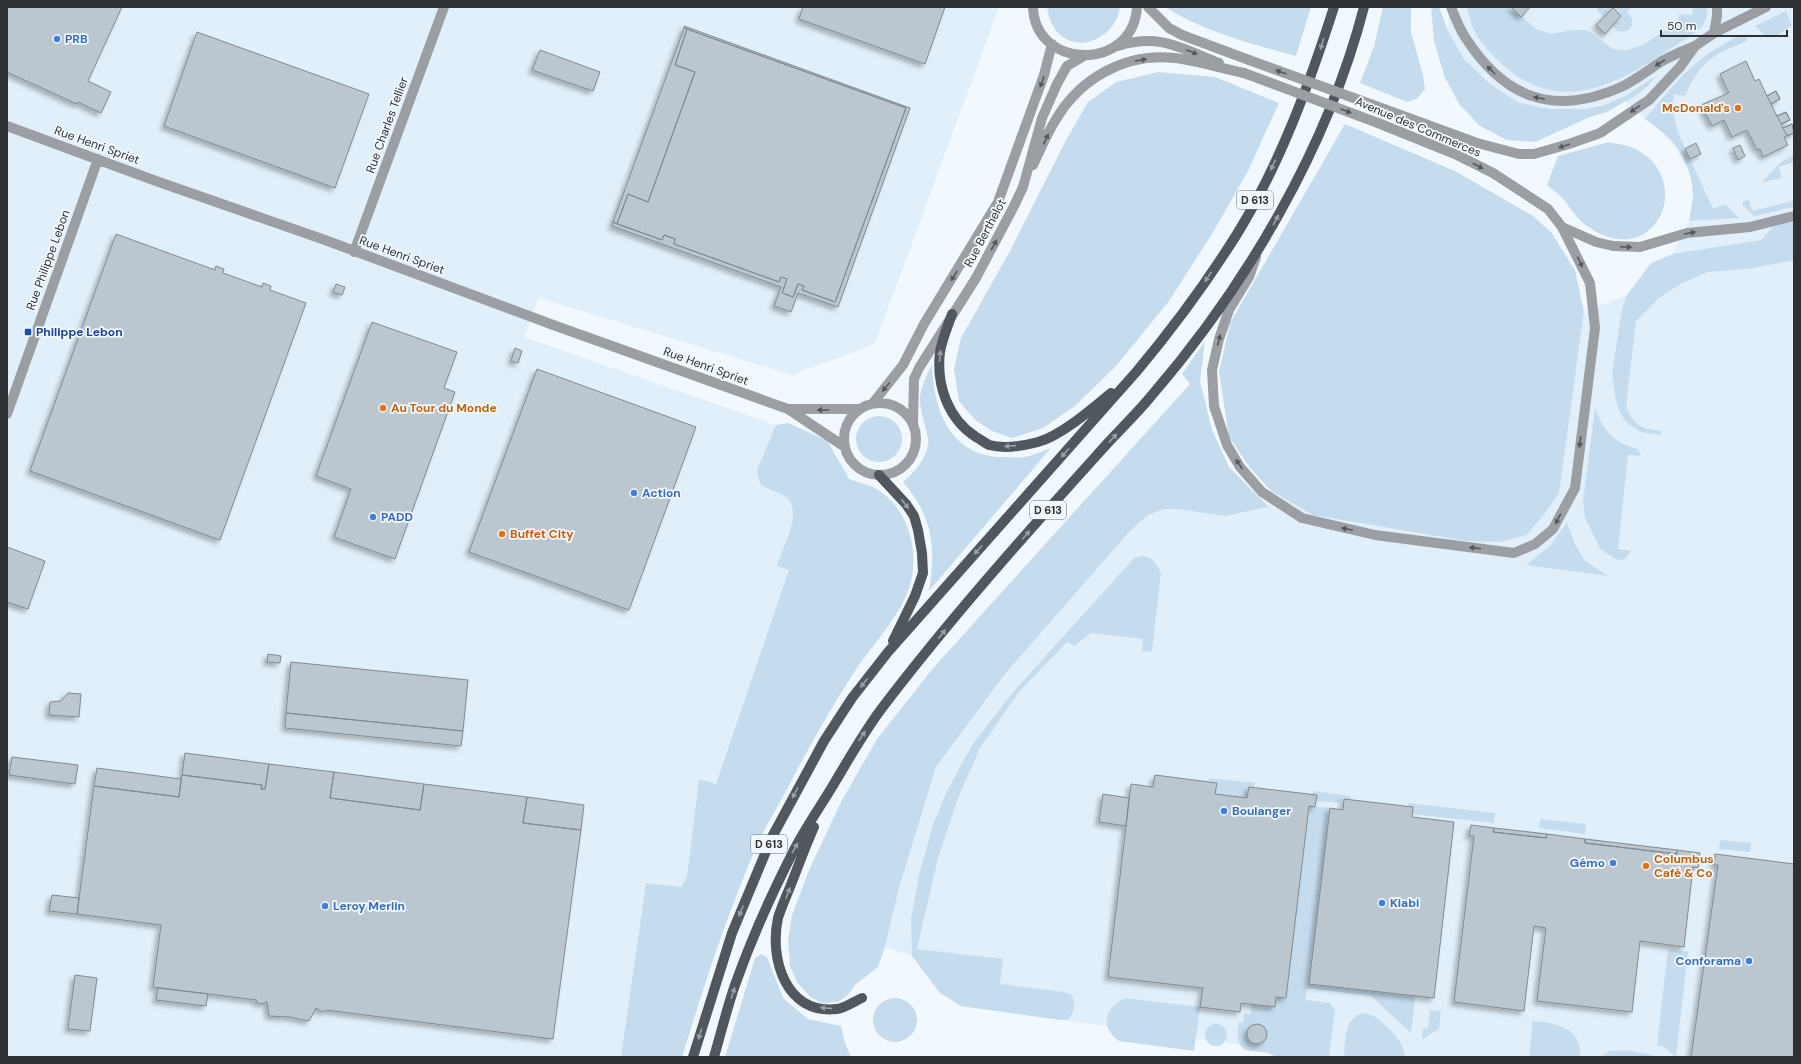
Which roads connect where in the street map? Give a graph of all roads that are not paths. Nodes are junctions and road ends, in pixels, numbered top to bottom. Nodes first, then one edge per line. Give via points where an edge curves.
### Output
1 (444, 7) edge
2 (1033, 7) edge
3 (1136, 7) edge
4 (1148, 7) edge
5 (1334, 7) edge
6 (1364, 7) edge
7 (1451, 7) edge
8 (1459, 7) edge
9 (1717, 7) edge
10 (1766, 7) edge
11 (1714, 33) junction
12 (1465, 36) junction
13 (1052, 44) junction
14 (1695, 46) junction
15 (1114, 47) junction
16 (1084, 56) junction
17 (1244, 73) junction
18 (7, 126) edge
19 (98, 159) junction
20 (1023, 187) junction
21 (1794, 216) edge
22 (1562, 227) junction
23 (354, 252) junction
24 (1257, 254) junction
25 (952, 314) junction
26 (1137, 371) junction
27 (872, 403) junction
28 (788, 409) junction
29 (858, 410) junction
30 (7, 414) edge
31 (912, 423) junction
32 (845, 447) junction
33 (879, 475) junction
34 (888, 652) junction
35 (842, 770) junction
36 (862, 998) dead end
37 (693, 1057) edge
38 (714, 1057) edge

1 - 23 street, Rue Charles Tellier
2 - 13 street via 1036,22
3 - 15 street via 1134,22 1129,32
14 -> 4 street, Avenue des Commerces, bridge via 1654,95 1606,129 1569,144 1534,154 1519,154 1477,144 1182,35 1169,28
5 -> 26 main road, D 613 via 1317,61 1290,128 1237,234 1172,330
24 -> 6 main road, D 613 via 1292,192 1317,138 1347,66
7 - 12 street
8 - 12 street
9 - 11 street
10 - 11 street, Avenue des Commerces
11 - 14 street, Avenue des Commerces
14 -> 12 street via 1662,61 1647,73 1621,87 1576,101 1558,101 1522,93 1504,83 1484,63
13 - 16 street via 1067,53
13 -> 27 street, Rue Berthelot via 1044,75 998,202 924,324 903,365
15 - 16 street, Avenue des Commerces via 1100,54
15 -> 17 street, Avenue des Commerces via 1130,42 1159,40
16 - 20 street, Rue Berthelot via 1067,66 1057,84 1042,118
20 -> 17 street via 1055,121 1072,97 1083,85 1110,68 1144,59 1174,58
17 -> 22 street, Avenue des Commerces, bridge via 1455,154 1493,173 1548,209
18 - 19 street, Rue Henri Spriet
19 - 23 street, Rue Henri Spriet
19 - 30 street, Rue Philippe Lebon
25 -> 20 street, Rue Berthelot via 979,271
22 -> 21 street, Avenue des Commerces via 1596,242 1633,248 1687,233 1750,226
22 -> 24 street via 1590,282 1595,328 1574,488 1553,529 1535,544 1514,553 1375,535 1302,518 1262,492 1240,467 1227,445 1214,406 1212,370 1218,339 1229,310 1249,277
23 - 28 street, Rue Henri Spriet
35 -> 24 main road, D 613 via 886,704 982,586 1153,395 1202,332
26 -> 25 main road via 1087,413 1039,442 1007,447 989,445 969,432 946,404 939,363 940,350
25 - 31 street, Rue Berthelot via 914,379
26 -> 34 main road, D 613
27 - 29 street
27 - 31 street via 882,402 900,409
29 -> 28 street
28 - 32 street
29 - 32 street via 846,426
31 - 33 street via 916,441 910,459 897,471
32 - 33 street via 853,463 860,469
33 -> 34 main road via 914,516 922,552 923,573 915,596
34 -> 37 main road, D 613 via 852,698 824,741 772,837 732,933
36 -> 35 main road via 838,1009 813,1007 798,1000 783,978 775,945 778,918 808,840
38 -> 35 main road, D 613 via 735,986 764,911 794,850

